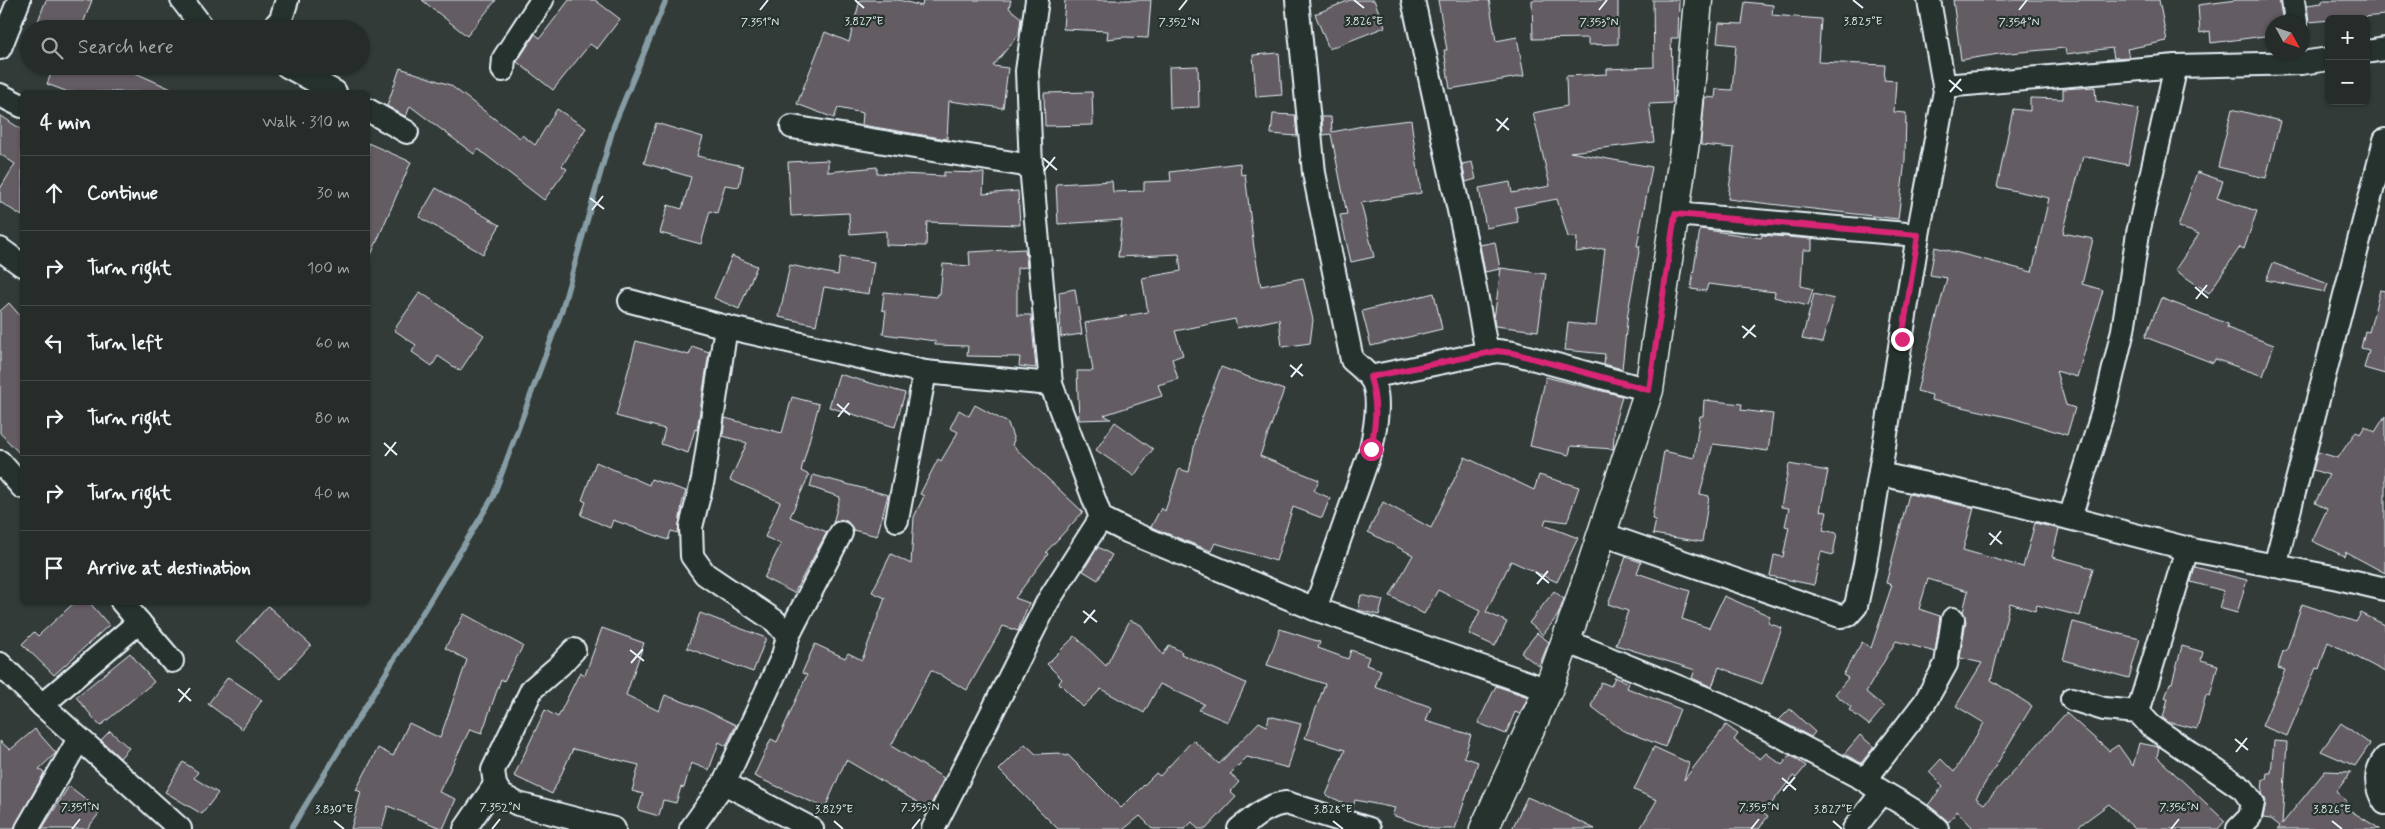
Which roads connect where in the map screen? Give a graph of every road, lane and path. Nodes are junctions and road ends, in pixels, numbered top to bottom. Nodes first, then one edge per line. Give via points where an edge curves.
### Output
1 (19, 0) edge
2 (182, 0) edge
3 (287, 0) edge
4 (542, 0) edge
5 (1037, 0) edge
6 (1297, 0) edge
7 (1413, 0) edge
8 (1698, 0) edge
9 (1928, 0) edge
10 (2293, 0) edge
11 (2295, 15) edge
12 (197, 20) edge
13 (280, 20) edge
14 (0, 48) edge
15 (2385, 49) edge
16 (2370, 51) edge
17 (2310, 58) edge
18 (2325, 59) edge
19 (2269, 60) edge
20 (2176, 66) junction
21 (503, 70) dead end
22 (304, 75) edge
23 (1944, 86) junction
24 (331, 90) edge
25 (0, 95) edge
26 (20, 105) edge
27 (370, 111) edge
28 (792, 127) dead end
29 (407, 132) dead end
30 (2385, 140) edge
31 (1031, 166) junction
32 (1675, 214) junction
33 (1918, 235) junction
34 (0, 249) edge
35 (20, 263) edge
36 (630, 301) dead end
37 (726, 327) junction
38 (1487, 353) junction
39 (925, 372) junction
40 (1370, 377) junction
41 (1051, 384) junction
42 (1649, 390) junction
43 (0, 462) edge
44 (1880, 474) junction
45 (20, 485) edge
46 (1101, 518) junction
47 (2070, 518) junction
48 (896, 520) dead end
49 (841, 533) dead end
50 (1602, 534) junction
51 (2187, 549) junction
52 (2275, 566) junction
53 (2385, 589) edge
54 (125, 605) edge
55 (1316, 609) junction
56 (1953, 619) dead end
57 (139, 622) junction
58 (788, 636) junction
59 (1566, 642) junction
60 (574, 650) dead end
61 (172, 661) dead end
62 (0, 664) edge
63 (1548, 690) junction
64 (2072, 699) dead end
65 (42, 705) junction
66 (2138, 712) junction
67 (79, 739) junction
68 (2385, 758) edge
69 (724, 783) junction
70 (494, 785) junction
71 (1873, 787) junction
72 (2385, 802) edge
73 (27, 829) edge
74 (180, 829) edge
75 (465, 829) edge
76 (614, 829) edge
77 (691, 829) edge
78 (812, 829) edge
79 (933, 829) edge
80 (1239, 829) edge
81 (1369, 829) edge
82 (1484, 829) edge
83 (1854, 829) edge
84 (1937, 829) edge
85 (2238, 829) edge

1 - 14 street
2 - 12 street
3 - 13 street
4 - 21 street via 504,58
5 - 31 street via 1027,71
6 - 40 street via 1314,173 1352,360
7 - 38 street
8 - 32 street via 1686,136
9 - 23 street
10 - 11 street
15 - 16 street
17 - 18 street
19 - 20 street
20 - 23 street
20 - 47 street via 2138,233 2123,330
22 - 24 street
23 - 33 street
25 - 26 street
27 - 29 street
28 - 31 street
30 - 52 street
31 - 41 street
32 - 33 street
32 - 42 street
33 - 44 street
34 - 35 street
36 - 37 street
37 - 39 street
37 - 58 street via 703,479 691,527 692,556 705,574 776,621
38 - 40 street
38 - 42 street via 1513,353
39 - 41 street
39 - 48 street
40 - 55 street via 1376,399 1371,449
41 - 46 street
42 - 50 street
43 - 45 street
44 - 47 street
44 - 50 street via 1856,606 1848,616 1840,616
46 - 55 street
46 - 79 street via 1048,601
47 - 51 street
49 - 58 street
50 - 59 street
51 - 52 street
51 - 66 street
52 - 53 street
54 - 57 street
55 - 63 street
56 - 71 street via 1946,664
57 - 61 street
57 - 65 street
58 - 69 street via 783,656
59 - 63 street
59 - 71 street via 1722,704
60 - 70 street via 532,689 493,770
62 - 65 street
63 - 82 street
64 - 66 street via 2104,709
65 - 67 street
66 - 85 street via 2151,726 2248,794 2253,803 2250,817
67 - 73 street
67 - 74 street
68 - 72 street via 2379,766 2376,780
69 - 77 street
69 - 78 street
70 - 75 street
70 - 76 street via 501,795 518,804
71 - 83 street
71 - 84 street via 1925,818
80 - 81 street via 1266,808 1286,803

